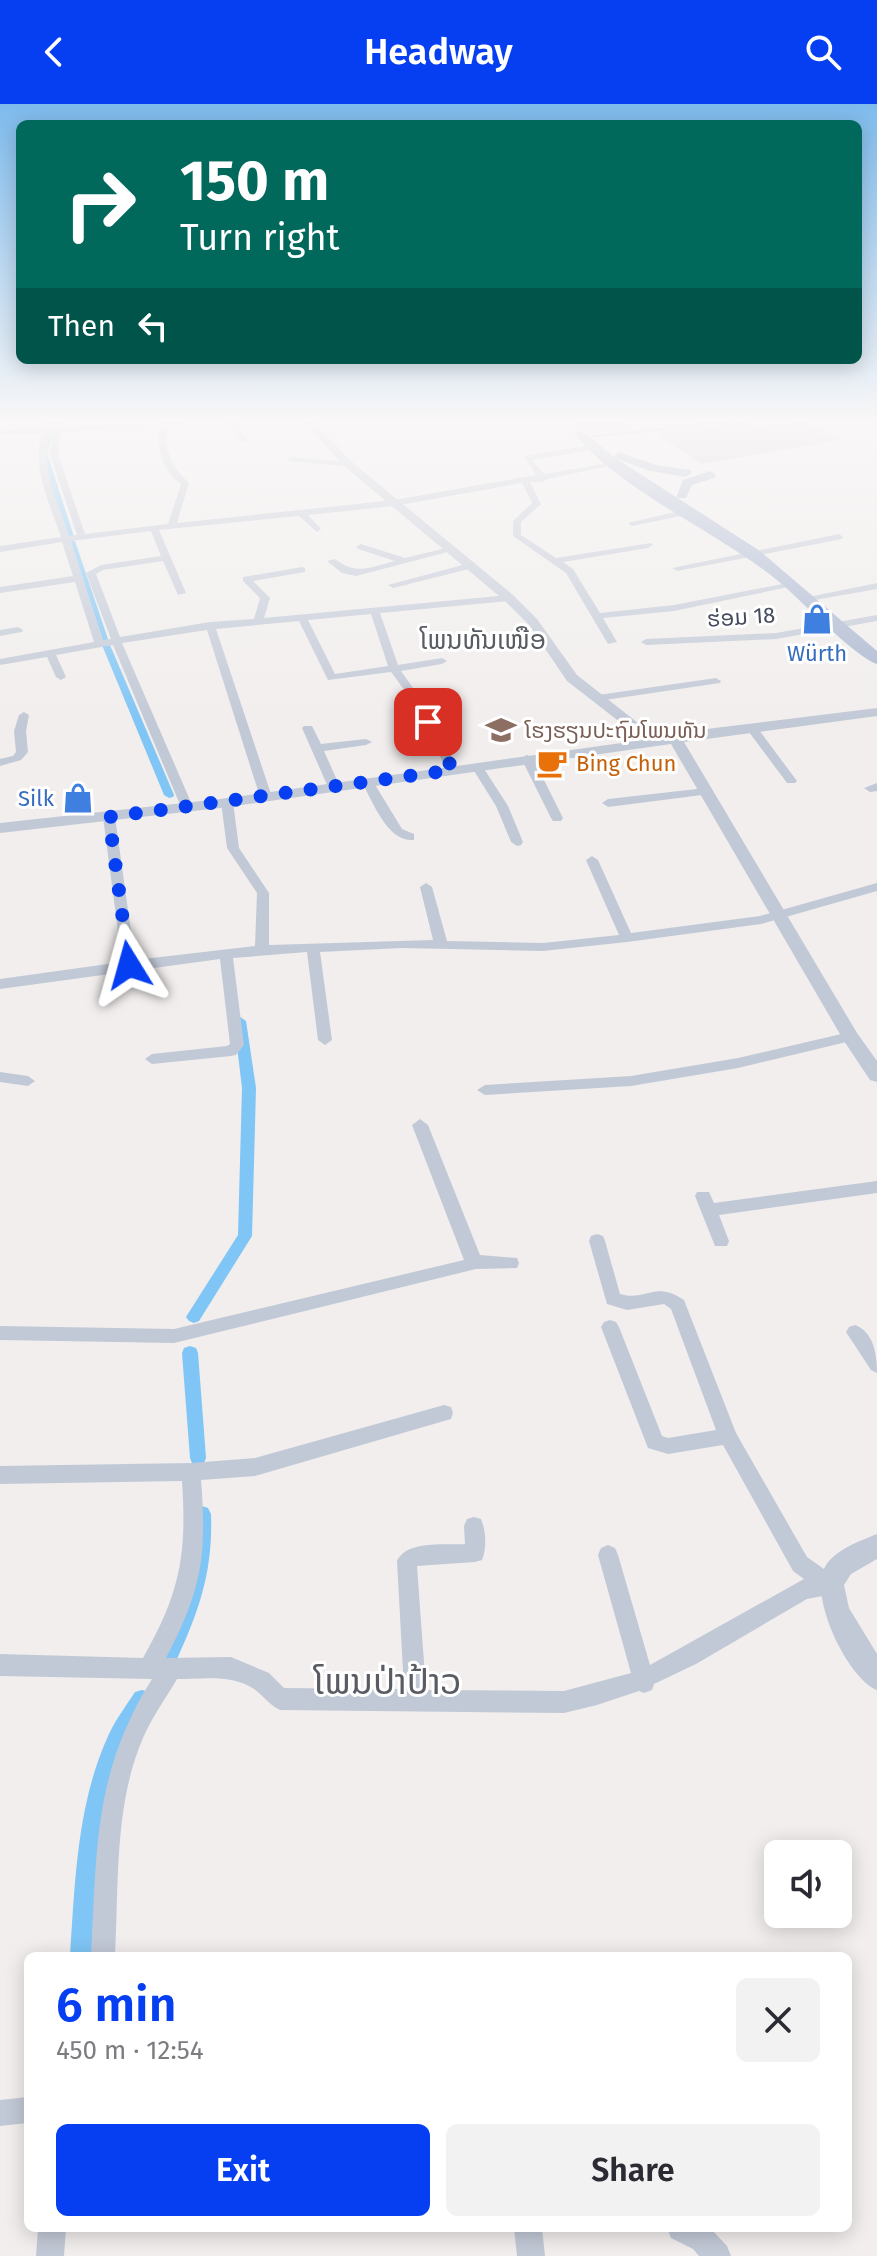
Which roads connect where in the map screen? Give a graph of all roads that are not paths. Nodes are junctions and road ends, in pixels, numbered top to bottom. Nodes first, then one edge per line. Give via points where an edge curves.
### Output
1 (61, 522) edge
2 (77, 522) edge
3 (173, 522) edge
4 (205, 522) edge
5 (311, 522) edge
6 (417, 522) edge
7 (517, 522) edge
8 (708, 522) edge
9 (172, 526) junction
10 (154, 528) junction
11 (317, 529) dead end
12 (82, 537) junction
13 (839, 537) dead end
14 (66, 539) junction
15 (648, 545) dead end
16 (361, 547) dead end
17 (0, 549) edge
18 (450, 550) junction
19 (748, 550) junction
20 (166, 558) junction
21 (558, 560) junction
22 (332, 561) dead end
23 (406, 561) junction
24 (470, 566) junction
25 (677, 568) dead end
26 (302, 570) dead end
27 (80, 578) junction
28 (393, 585) dead end
29 (793, 585) junction
30 (877, 586) edge
31 (0, 590) edge
32 (181, 593) dead end
33 (509, 598) junction
34 (809, 598) junction
35 (374, 610) junction
36 (598, 616) junction
37 (302, 617) junction
38 (877, 618) edge
39 (259, 620) junction
40 (210, 625) junction
41 (838, 625) junction
42 (18, 630) dead end
43 (0, 633) edge
44 (116, 639) junction
45 (612, 642) dead end
46 (646, 642) dead end
47 (99, 643) junction
48 (50, 652) junction
49 (877, 659) edge
50 (442, 661) dead end
51 (0, 662) edge
52 (395, 670) junction
53 (61, 677) dead end
54 (716, 681) dead end
55 (598, 698) junction
56 (877, 712) edge
57 (24, 715) dead end
58 (308, 728) dead end
59 (752, 728) junction
60 (674, 737) junction
61 (652, 740) junction
62 (366, 742) dead end
63 (317, 748) junction
64 (527, 758) junction
65 (0, 763) edge
66 (477, 766) junction
67 (453, 770) junction
68 (791, 781) dead end
69 (368, 783) junction
70 (334, 787) junction
71 (706, 792) junction
72 (266, 797) junction
73 (227, 802) junction
74 (608, 803) dead end
75 (187, 807) junction
76 (109, 817) junction
77 (557, 818) dead end
78 (0, 828) edge
79 (410, 837) dead end
80 (517, 842) dead end
81 (592, 860) dead end
82 (426, 887) dead end
83 (877, 887) edge
84 (779, 916) junction
85 (627, 938) junction
86 (441, 944) junction
87 (313, 948) junction
88 (262, 950) junction
89 (226, 955) junction
90 (129, 965) junction
91 (0, 984) edge
92 (850, 1037) junction
93 (325, 1040) dead end
94 (152, 1059) dead end
95 (877, 1075) edge
96 (0, 1077) edge
97 (28, 1081) dead end
98 (485, 1090) dead end
99 (420, 1125) dead end
100 (877, 1187) edge
101 (597, 1241) dead end
102 (721, 1241) dead end
103 (474, 1262) junction
104 (511, 1263) dead end
105 (610, 1327) dead end
106 (855, 1332) dead end
107 (0, 1333) edge
108 (877, 1365) edge
109 (444, 1413) dead end
110 (728, 1436) junction
111 (191, 1472) junction
112 (0, 1475) edge
113 (474, 1526) dead end
114 (877, 1546) edge
115 (608, 1555) dead end
116 (831, 1586) junction
117 (0, 1665) edge
118 (160, 1667) junction
119 (877, 1677) edge
120 (644, 1682) junction
121 (416, 1701) junction
122 (103, 1952) edge
123 (24, 2110) edge
124 (0, 2113) edge
125 (52, 2232) edge
126 (528, 2232) edge
127 (689, 2232) edge
128 (50, 2256) edge
129 (531, 2256) edge
130 (717, 2256) edge

1 - 14 street
2 - 12 street
3 - 9 street
4 - 9 street
5 - 11 street
6 - 18 street
7 - 21 street via 517,536
8 - 19 main road
9 - 10 street
10 - 12 street
10 - 20 street
12 - 14 street
13 - 19 street
14 - 17 street
14 - 27 street
15 - 21 street
16 - 23 street
18 - 23 street
18 - 24 street
19 - 25 street
19 - 29 main road
20 - 32 street
20 - 44 street via 91,573
21 - 36 street
22 - 23 street via 353,573
24 - 28 street
24 - 33 street
26 - 39 street via 246,579 265,598
27 - 31 street
27 - 47 street
29 - 34 main road
29 - 36 street via 674,608
30 - 34 street
33 - 35 street
33 - 55 street via 533,622 572,678
34 - 41 main road
35 - 37 street
35 - 52 street
36 - 45 street
37 - 39 street
37 - 52 street via 332,678
38 - 41 street, ຮ່ອມ 18
39 - 40 street
40 - 44 street
40 - 72 street
41 - 46 street, ຮ່ອມ 18 via 776,636
41 - 49 main road
42 - 43 street
44 - 47 street
44 - 75 street
47 - 48 street
48 - 51 street
48 - 53 street
50 - 52 street
52 - 67 street
54 - 55 street
55 - 61 street
56 - 59 street
57 - 65 street via 22,752
58 - 63 street
59 - 60 street
59 - 68 street
60 - 61 street
60 - 71 street
61 - 64 street
62 - 63 street
63 - 70 street
64 - 66 street
64 - 77 street
66 - 67 street
66 - 80 street
67 - 69 street
69 - 70 street
69 - 79 street via 397,831
70 - 72 street
71 - 74 street
71 - 84 street
72 - 73 street
73 - 75 street
73 - 88 street via 233,848 263,893
75 - 76 street
76 - 78 street
76 - 90 street
81 - 85 street
82 - 86 street
83 - 84 street
84 - 85 street
84 - 92 street
85 - 86 street via 543,947
86 - 87 street
87 - 88 street
87 - 93 street
88 - 89 street
89 - 90 street
89 - 94 street via 237,1045 231,1051
90 - 91 street
92 - 95 street
92 - 98 street via 631,1081
96 - 97 street
99 - 103 street
100 - 102 street via 707,1203
101 - 110 street via 613,1299 627,1303 666,1297 678,1305
103 - 104 street
103 - 107 street via 183,1335
105 - 110 street via 655,1442 668,1446
106 - 108 street
109 - 111 street via 265,1465
110 - 116 street via 800,1564
111 - 112 street
111 - 118 street via 195,1544 190,1576 162,1647
113 - 121 street via 475,1553 407,1561
114 - 116 street via 845,1564
115 - 120 street
116 - 119 street via 839,1617
116 - 120 street via 804,1589
117 - 118 street
118 - 121 street via 231,1668 248,1673 280,1699
118 - 122 street via 121,1768
120 - 121 street via 564,1702
123 - 124 street
125 - 128 street
126 - 129 street
127 - 130 street

